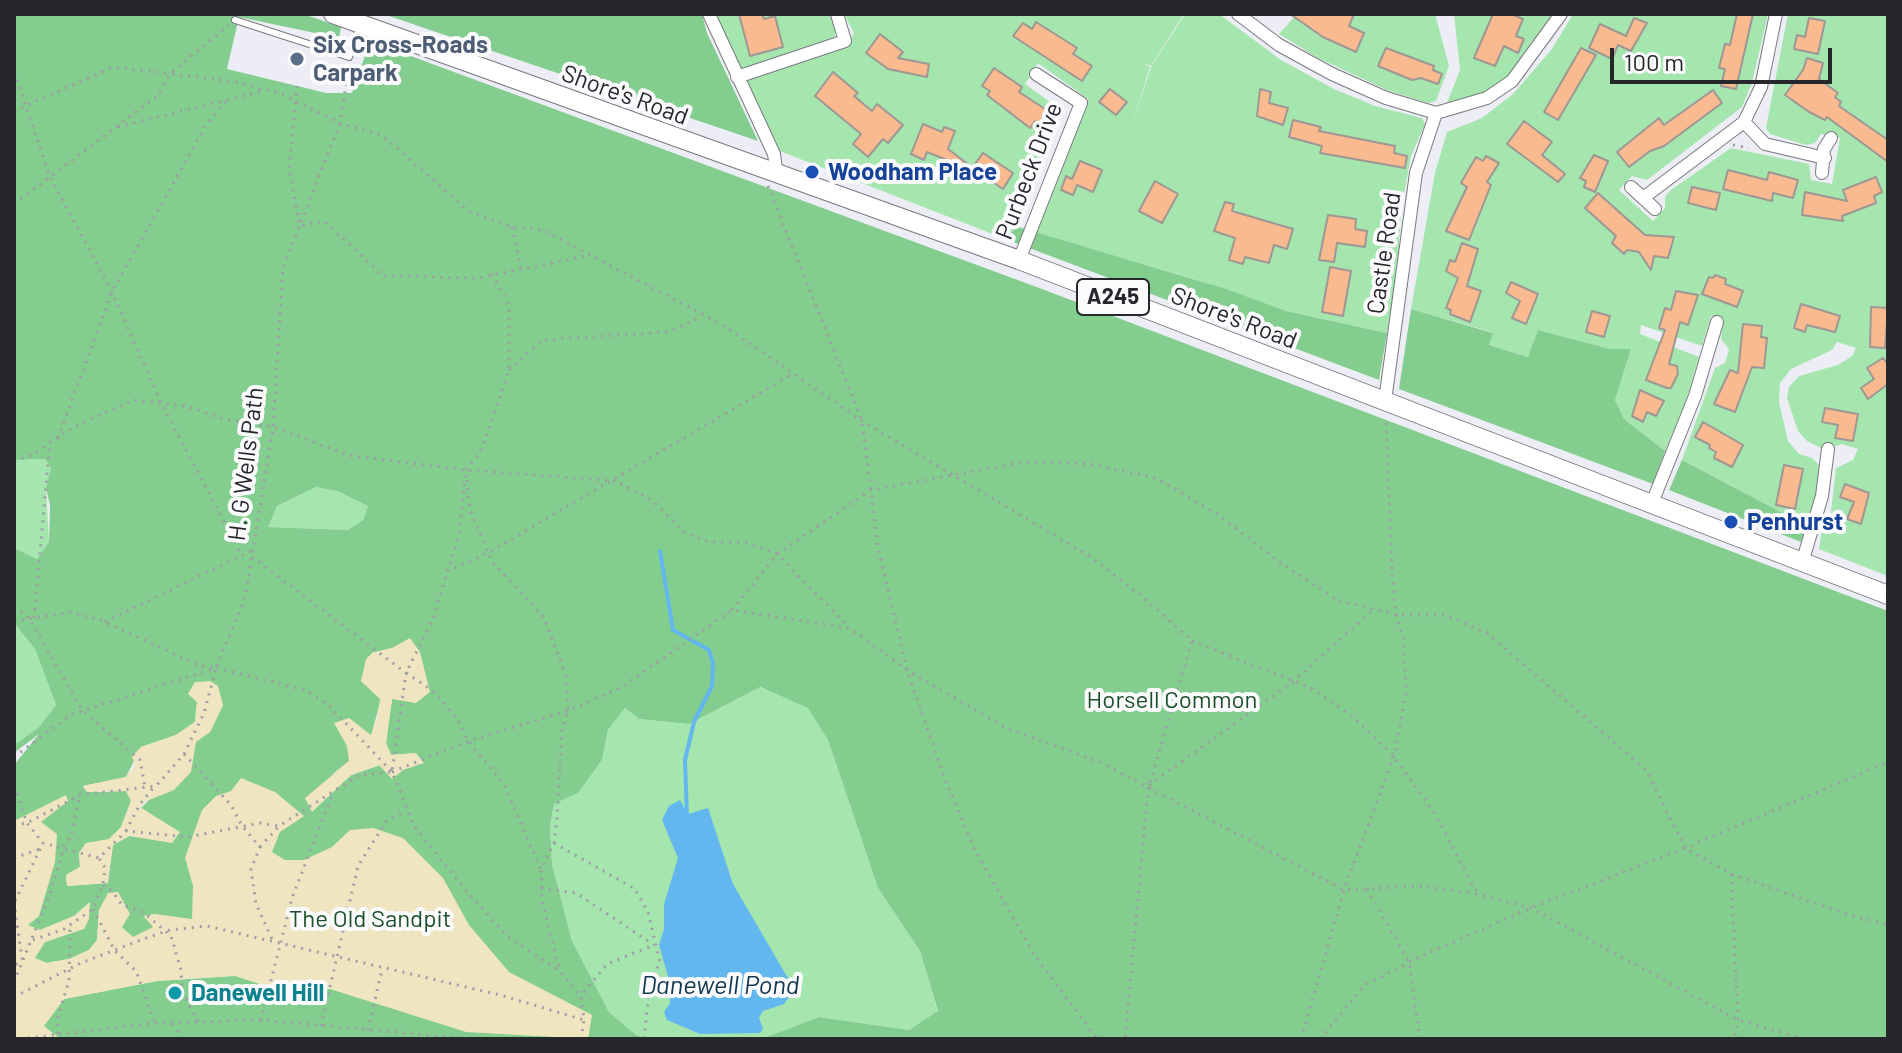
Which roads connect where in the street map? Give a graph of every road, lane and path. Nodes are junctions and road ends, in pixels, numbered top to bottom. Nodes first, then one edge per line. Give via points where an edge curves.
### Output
1 (333, 14) edge
2 (709, 14) edge
3 (837, 14) edge
4 (1238, 14) edge
5 (1561, 14) edge
6 (1776, 14) edge
7 (235, 20) joint
8 (361, 24) junction
9 (349, 57) junction
10 (14, 72) edge
11 (170, 74) junction
12 (1036, 74) dead end
13 (737, 77) junction
14 (297, 86) dead end
15 (266, 90) junction
16 (228, 99) junction
17 (295, 100) junction
18 (28, 104) junction
19 (14, 111) edge
20 (1436, 113) junction
21 (1744, 122) junction
22 (340, 123) junction
23 (115, 128) junction
24 (1831, 138) dead end
25 (1825, 158) junction
26 (770, 172) junction
27 (1822, 173) dead end
28 (50, 177) junction
29 (1631, 187) dead end
30 (1643, 198) junction
31 (14, 204) edge
32 (1655, 209) dead end
33 (300, 226) junction
34 (512, 227) junction
35 (589, 255) junction
36 (1019, 260) junction
37 (522, 268) junction
38 (492, 274) junction
39 (112, 292) junction
40 (704, 316) junction
41 (1717, 322) dead end
42 (509, 370) junction
43 (793, 374) junction
44 (1385, 401) junction
45 (161, 403) junction
46 (862, 421) junction
47 (273, 427) junction
48 (58, 438) junction
49 (50, 443) junction
50 (1828, 449) dead end
51 (14, 461) edge
52 (466, 470) junction
53 (951, 476) junction
54 (611, 481) junction
55 (871, 490) junction
56 (1652, 503) junction
57 (254, 550) junction
58 (488, 553) junction
59 (777, 554) junction
60 (242, 555) junction
61 (252, 557) junction
62 (1802, 563) junction
63 (447, 571) junction
64 (1888, 595) edge
65 (14, 607) edge
66 (732, 610) junction
67 (1374, 610) junction
68 (1396, 615) junction
69 (31, 618) junction
70 (14, 621) edge
71 (105, 622) junction
72 (849, 628) junction
73 (1192, 641) junction
74 (216, 668) junction
75 (907, 670) junction
76 (406, 673) junction
77 (1294, 681) junction
78 (82, 710) junction
79 (568, 711) junction
80 (468, 741) junction
81 (184, 754) junction
82 (1394, 756) junction
83 (14, 757) edge
84 (1888, 762) edge
85 (392, 772) junction
86 (14, 786) edge
87 (156, 786) junction
88 (145, 787) junction
89 (1149, 787) junction
90 (333, 793) junction
91 (80, 795) junction
92 (408, 810) junction
93 (27, 823) junction
94 (14, 825) edge
95 (242, 826) junction
96 (279, 826) junction
97 (126, 831) junction
98 (43, 843) junction
99 (554, 843) junction
100 (64, 846) junction
101 (260, 847) junction
102 (1685, 848) junction
103 (40, 849) junction
104 (14, 858) edge
105 (99, 858) junction
106 (541, 870) junction
107 (1731, 874) junction
108 (103, 885) junction
109 (541, 888) junction
110 (1367, 889) junction
111 (1344, 890) junction
112 (1477, 894) junction
113 (14, 902) edge
114 (1531, 908) junction
115 (93, 909) junction
116 (1888, 924) edge
117 (70, 926) junction
118 (168, 931) junction
119 (33, 940) junction
120 (273, 941) junction
121 (282, 943) junction
122 (654, 945) junction
123 (115, 951) junction
124 (338, 958) junction
125 (22, 959) junction
126 (1409, 962) junction
127 (14, 966) edge
128 (69, 969) junction
129 (382, 969) junction
130 (560, 971) junction
131 (14, 982) edge
132 (581, 996) junction
133 (14, 997) edge
134 (261, 1020) junction
135 (584, 1020) junction
136 (1738, 1020) junction
137 (198, 1022) junction
138 (155, 1023) junction
139 (172, 1024) junction
140 (321, 1026) junction
141 (368, 1030) junction
142 (58, 1034) junction
143 (20, 1039) edge
144 (182, 1039) edge
145 (471, 1039) edge
146 (581, 1039) edge
147 (644, 1039) edge
148 (1097, 1039) edge
149 (1125, 1039) edge
150 (1301, 1039) edge
151 (1320, 1039) edge
152 (1420, 1039) edge
153 (1734, 1039) edge
154 (1805, 1039) edge

1 - 8 main road, Shore's Road / A245
2 - 13 street
3 - 13 street via 845,41
4 - 20 street via 1279,45 1332,74
5 - 20 street via 1512,81 1487,98
6 - 21 street via 1761,87
7 - 9 lane
7 - 11 path
8 - 9 lane
8 - 26 main road, Shore's Road / A245
9 - 22 path, H. G Wells Path
10 - 18 path
11 - 15 path
11 - 18 path via 113,67
11 - 23 path via 157,96
12 - 36 street, Purbeck Drive via 1081,103
13 - 26 street via 774,154
14 - 17 path
15 - 16 path
15 - 17 path
16 - 23 path
16 - 39 path via 206,125
17 - 22 path
17 - 33 path via 289,170
18 - 19 path
18 - 28 path
20 - 44 street, Castle Road via 1416,173
21 - 25 street via 1765,144
21 - 30 street
22 - 33 path, H. G Wells Path
22 - 34 path via 383,136 467,210
23 - 28 path
24 - 25 street
25 - 27 street
26 - 36 main road, Shore's Road / A245
26 - 46 path
28 - 31 path
28 - 39 path
29 - 30 street
30 - 32 street
33 - 38 path via 324,221 383,276 439,280
33 - 47 path, H. G Wells Path via 283,268
34 - 35 path via 543,230
34 - 37 path
35 - 37 path
35 - 40 path
36 - 44 main road, Shore's Road / A245
37 - 38 path
38 - 42 path via 509,305
39 - 45 path
39 - 48 path
40 - 42 path via 667,332 542,340
40 - 43 path
41 - 56 street via 1695,396
42 - 52 path via 482,449
43 - 46 path
43 - 54 path
44 - 56 main road, Shore's Road / A245
44 - 68 path
45 - 47 path
45 - 48 path via 134,400
45 - 60 path
46 - 53 path
46 - 55 path
47 - 52 path via 347,455
47 - 57 path, H. G Wells Path
48 - 49 path
49 - 51 path
49 - 69 path
50 - 62 street via 1822,496
52 - 54 path
52 - 58 path via 470,510
52 - 63 path via 459,535
53 - 55 path
53 - 67 path via 1025,462 1090,464 1156,478 1217,514 1337,600
53 - 73 path via 1091,557
54 - 58 path
54 - 59 path via 653,501 683,531 704,541 746,543
55 - 59 path
55 - 75 path via 878,547
56 - 62 main road, Shore's Road / A245
57 - 60 path
57 - 61 path, H. G Wells Path
58 - 63 path
58 - 79 path via 544,617 566,676
59 - 66 path
59 - 72 path
60 - 71 path
61 - 74 path, H. G Wells Path via 245,598
61 - 76 path
62 - 64 main road, Shore's Road / A245
63 - 76 path via 432,621
65 - 69 path
66 - 72 path
66 - 79 path via 622,687
67 - 68 path
67 - 77 path
68 - 82 path via 1404,641 1406,693
68 - 102 path via 1445,615 1487,633 1646,770
69 - 70 path
69 - 71 path via 71,612
69 - 78 path
71 - 74 path via 198,665
72 - 75 path
73 - 77 path
73 - 89 path
74 - 78 path
74 - 81 path, H. G Wells Path via 204,713
74 - 85 path via 305,690 328,704
75 - 89 path via 1008,729 1102,763
75 - 148 path via 974,848 1033,953
76 - 80 path via 433,691 457,718
76 - 85 path
77 - 82 path via 1352,716
77 - 89 path
78 - 83 path
78 - 88 path via 140,760
79 - 80 path
79 - 99 path via 562,728
80 - 85 path
80 - 106 path via 504,784
81 - 87 path, H. G Wells Path
81 - 95 path via 231,805
82 - 111 path
82 - 112 path via 1435,814
84 - 102 path
85 - 90 path via 359,775
85 - 92 path
86 - 93 path
87 - 88 path
87 - 97 path, H. G Wells Path
88 - 91 path
89 - 111 path
89 - 149 path
90 - 96 path
90 - 121 path via 292,898
91 - 93 path
91 - 100 path
92 - 124 path via 387,820 358,866
92 - 130 path via 414,826 508,937
93 - 94 path
93 - 98 path
95 - 96 path
95 - 97 path via 188,837
95 - 101 path
96 - 101 path
97 - 105 path, H. G Wells Path
98 - 100 path
98 - 103 path
99 - 106 path
99 - 122 path via 635,889 648,912
100 - 105 path
100 - 119 path
101 - 120 path via 251,869 256,904
102 - 107 path
102 - 114 path
103 - 104 path
103 - 113 path
105 - 108 path via 105,868
106 - 109 path
107 - 116 path
107 - 136 path
108 - 115 path
108 - 118 path via 122,905
109 - 122 path via 576,893
109 - 130 path
110 - 111 path
110 - 112 path via 1420,886
110 - 126 path
111 - 150 path
112 - 114 path
113 - 125 path
114 - 126 path
114 - 136 path
115 - 117 path
115 - 123 path
117 - 119 path
117 - 128 path
118 - 120 path via 207,926
118 - 123 path
118 - 137 path via 182,991
119 - 125 path
120 - 121 path
121 - 124 path
121 - 134 path
122 - 132 path via 607,964
122 - 147 path via 660,962 650,982
123 - 128 path
123 - 138 path via 136,971
124 - 129 path
124 - 140 path
125 - 127 path
125 - 131 path
126 - 151 path via 1364,986
126 - 152 path
128 - 133 path
128 - 142 path
129 - 135 path
129 - 141 path
130 - 132 path
132 - 135 path
134 - 137 path
134 - 140 path
135 - 146 path
136 - 153 path
136 - 154 path
137 - 139 path
138 - 139 path
138 - 142 path
139 - 144 path
140 - 141 path
141 - 145 path
142 - 143 path

